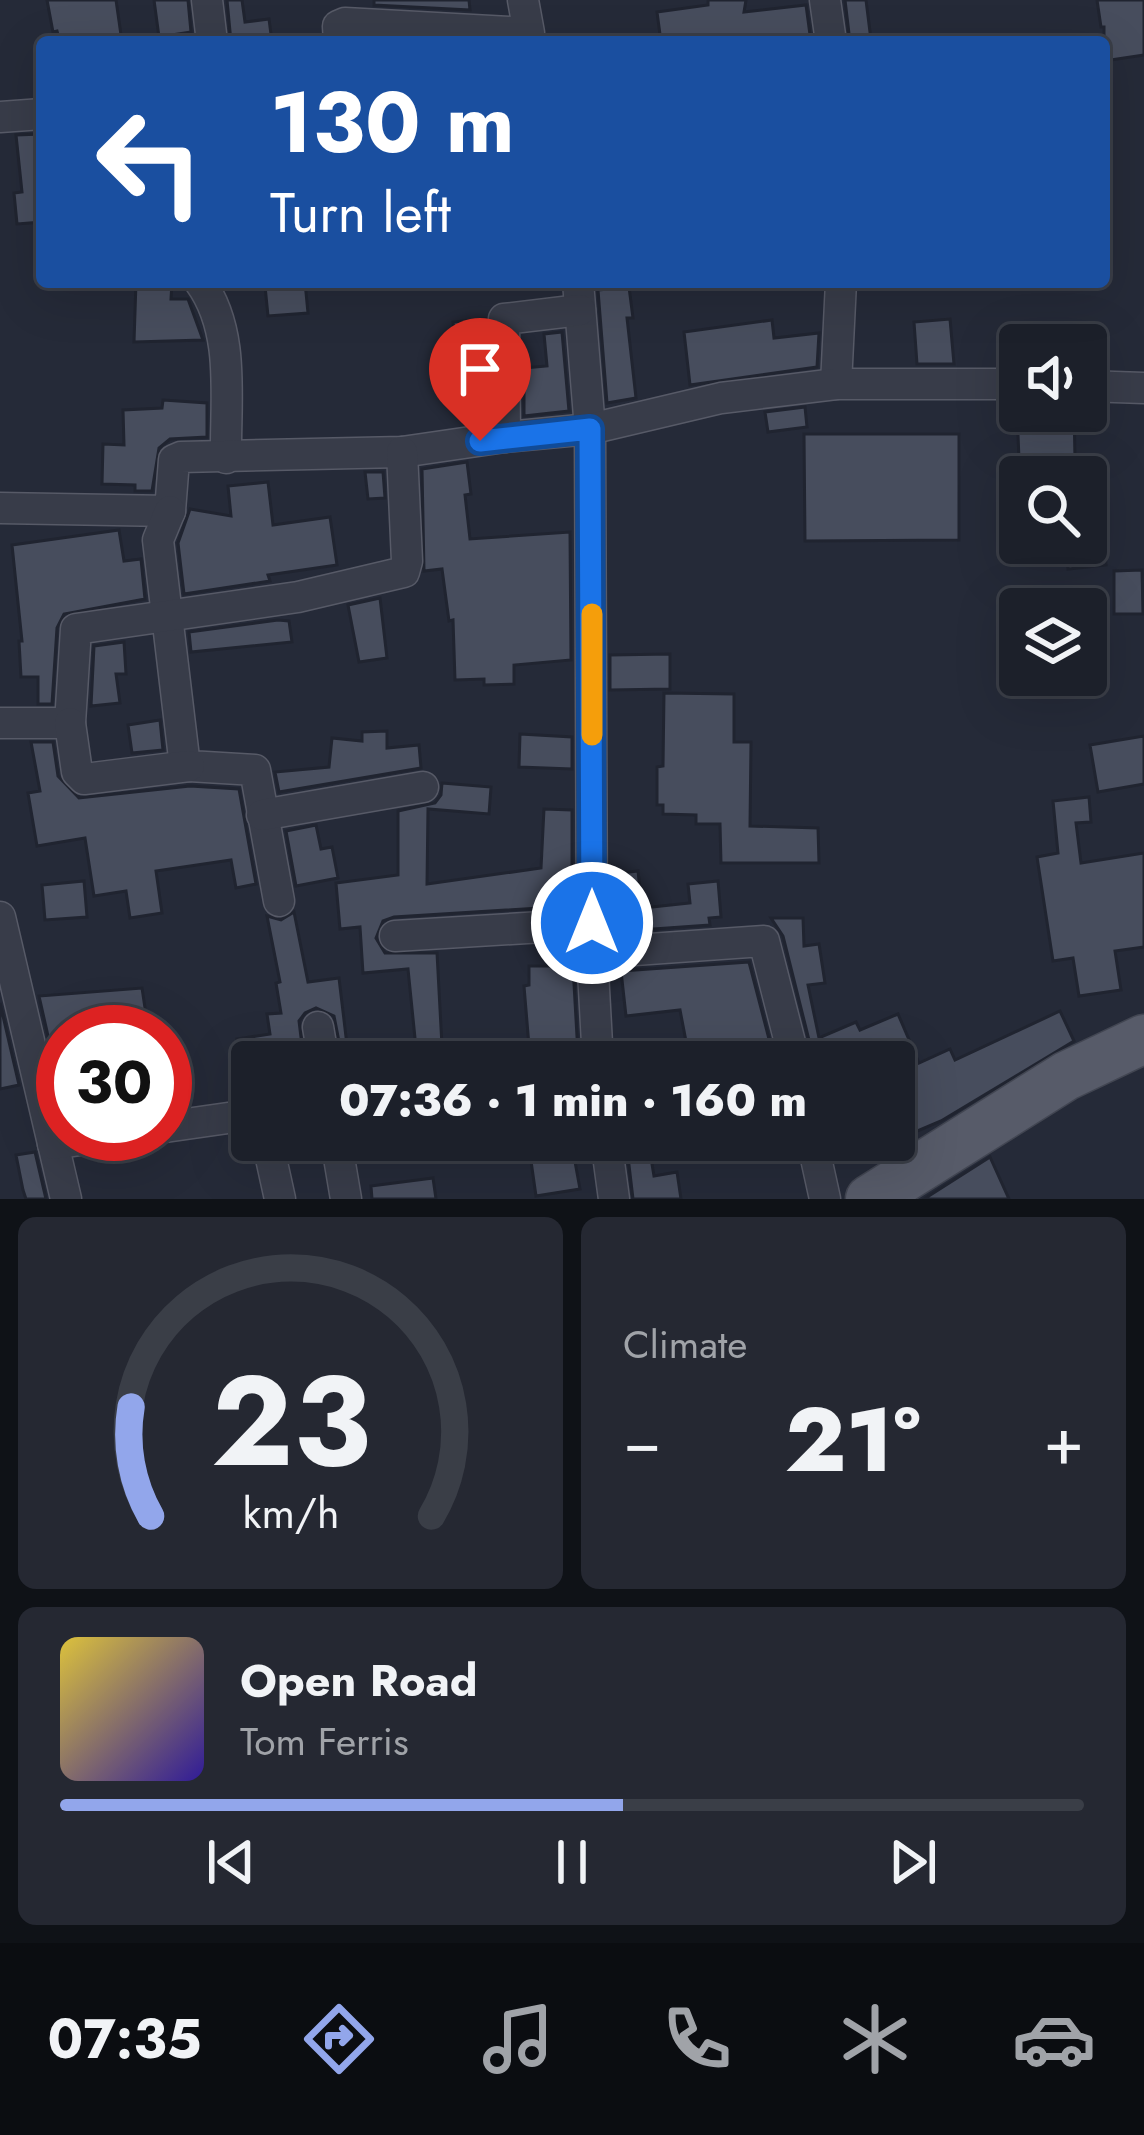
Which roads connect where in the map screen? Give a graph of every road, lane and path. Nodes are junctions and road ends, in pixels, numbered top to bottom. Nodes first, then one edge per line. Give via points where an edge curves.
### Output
1 (207, 0) edge
2 (524, 0) edge
3 (825, 0) edge
4 (420, 14) edge
5 (211, 36) edge
6 (338, 36) edge
7 (535, 36) edge
8 (540, 36) edge
9 (830, 36) edge
10 (36, 114) edge
11 (0, 117) edge
12 (204, 288) edge
13 (842, 288) edge
14 (579, 296) edge
15 (836, 384) junction
16 (999, 384) edge
17 (1107, 387) edge
18 (1144, 388) edge
19 (590, 429) junction
20 (505, 436) junction
21 (402, 452) junction
22 (226, 458) junction
23 (0, 508) edge
24 (170, 511) junction
25 (164, 613) junction
26 (0, 723) edge
27 (70, 723) junction
28 (189, 766) junction
29 (424, 787) dead end
30 (262, 815) junction
31 (278, 901) dead end
32 (0, 917) edge
33 (395, 936) dead end
34 (592, 938) junction
35 (318, 1028) dead end
36 (1144, 1039) edge
37 (320, 1041) edge
38 (597, 1041) edge
39 (790, 1041) edge
40 (36, 1071) edge
41 (231, 1118) edge
42 (192, 1123) edge
43 (57, 1161) edge
44 (272, 1161) edge
45 (340, 1161) edge
46 (609, 1161) edge
47 (817, 1161) edge
48 (66, 1199) edge
49 (280, 1199) edge
50 (346, 1199) edge
51 (614, 1199) edge
52 (825, 1199) edge
53 (870, 1199) edge

1 - 5 street
2 - 8 street
3 - 9 street
4 - 6 street via 342,23
4 - 7 street
10 - 11 street
12 - 22 street via 225,335
13 - 15 street
14 - 19 street
14 - 20 street via 504,319
15 - 16 street
15 - 19 street via 721,398
17 - 18 street
19 - 20 street
19 - 34 street
20 - 21 street
21 - 22 street
21 - 25 street via 404,572 298,597
22 - 24 street via 174,460
23 - 24 street
24 - 25 street via 158,541
25 - 27 street via 76,629
25 - 28 street
26 - 27 street
27 - 28 street via 84,779
28 - 30 street via 255,770
29 - 30 street
30 - 31 street
32 - 40 street
33 - 34 street
34 - 38 street
34 - 39 street via 764,941
35 - 37 street
36 - 53 main road via 1066,1076
41 - 42 street
43 - 48 street
44 - 49 street
45 - 50 street
46 - 51 street
47 - 52 street

